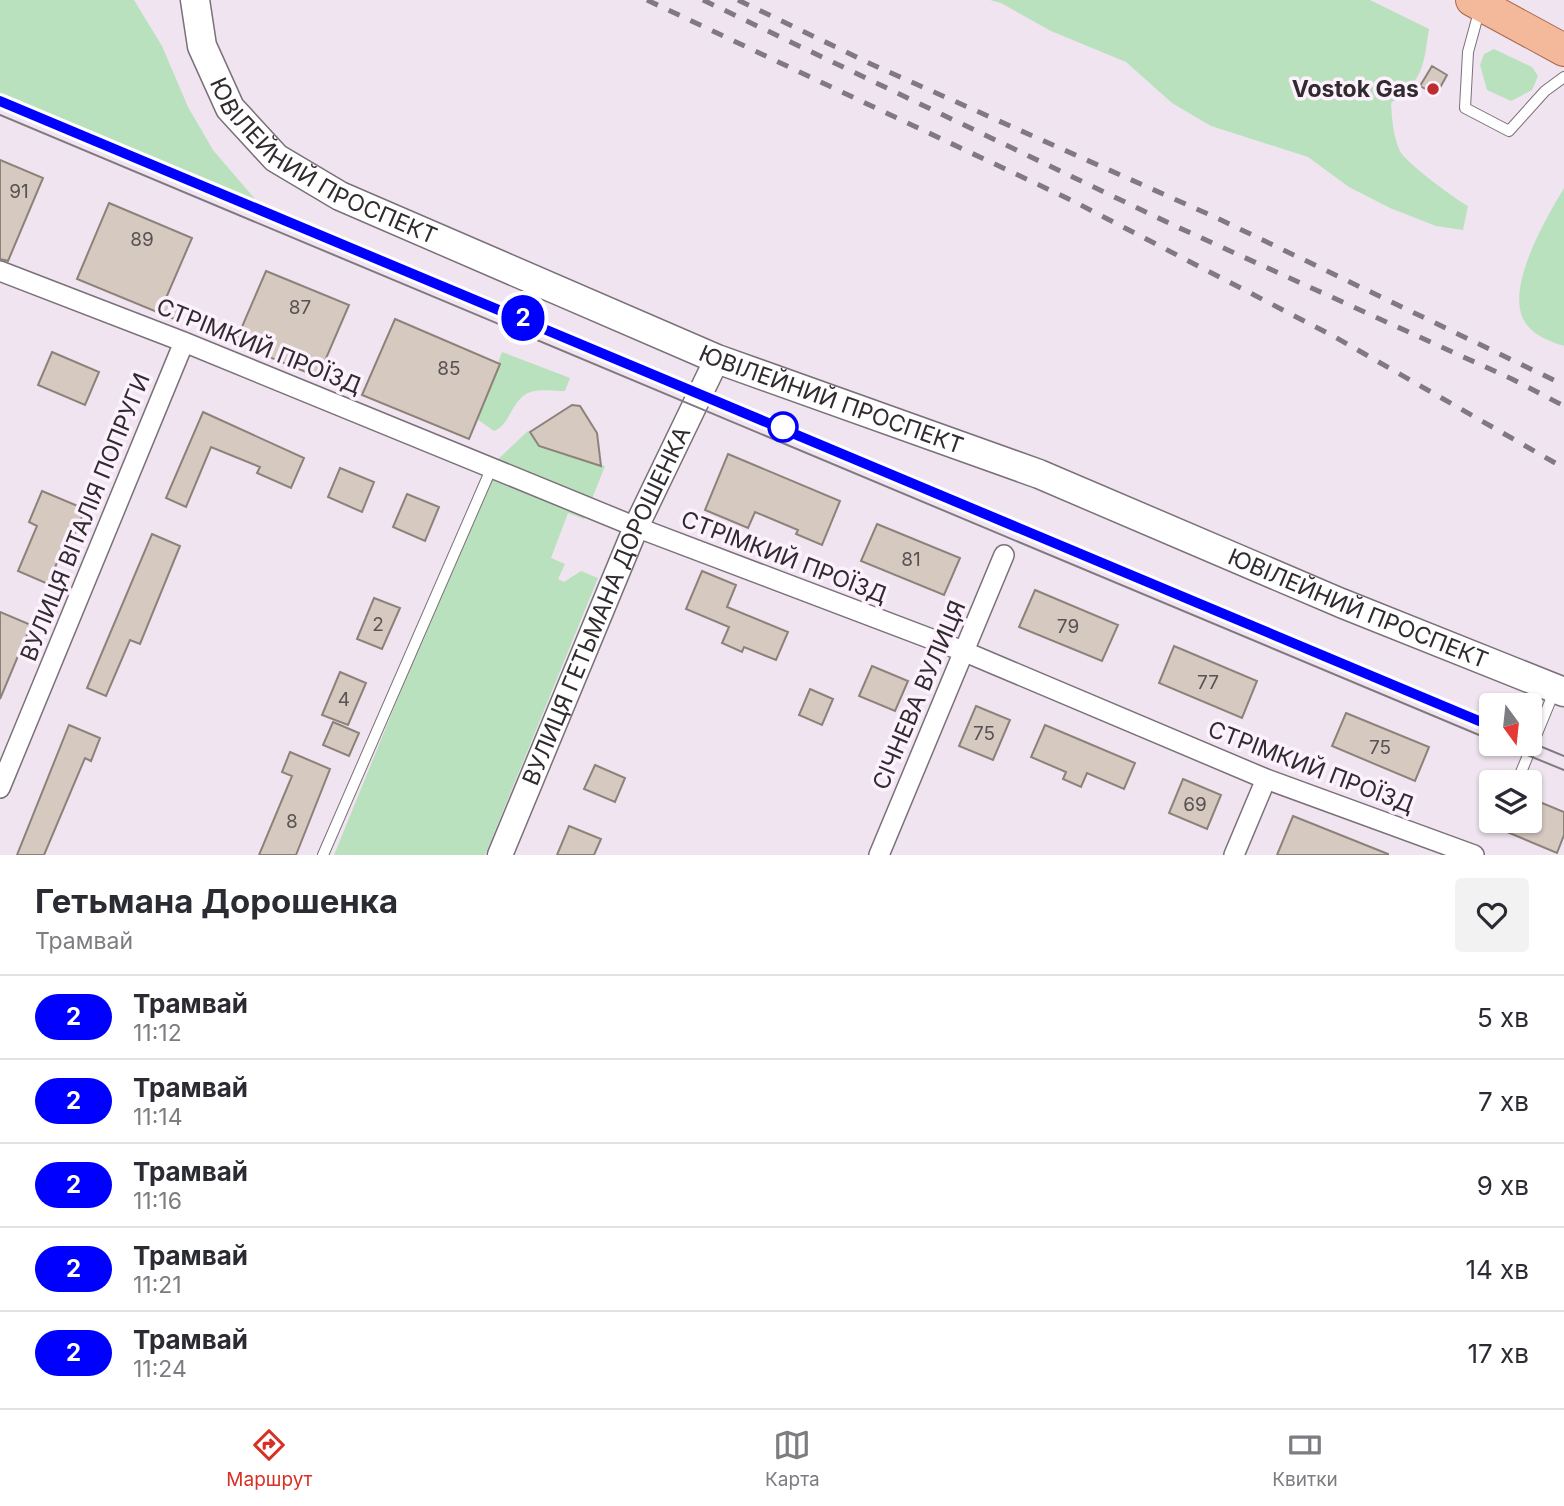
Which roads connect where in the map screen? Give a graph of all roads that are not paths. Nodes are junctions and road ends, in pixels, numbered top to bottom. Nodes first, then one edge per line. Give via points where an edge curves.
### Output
1 (195, 0) edge
2 (1477, 2) edge
3 (1564, 50) edge
4 (1564, 77) edge
5 (0, 271) edge
6 (184, 342) junction
7 (717, 359) junction
8 (492, 467) junction
9 (636, 527) junction
10 (1004, 555) dead end
11 (963, 651) junction
12 (1560, 690) edge
13 (1523, 770) edge
14 (1266, 779) junction
15 (0, 788) edge
16 (323, 855) edge
17 (500, 855) edge
18 (879, 855) edge
19 (1234, 855) edge
20 (1474, 855) edge

1 - 7 main road, ЮВІЛЕЙНИЙ ПРОСПЕКТ via 202,46 230,108 276,159 340,196
2 - 3 main road
2 - 4 lane via 1465,108 1509,131
5 - 6 street, СТРІМКИЙ ПРОЇЗД
6 - 8 street, СТРІМКИЙ ПРОЇЗД
6 - 15 street, ВУЛИЦЯ ВІТАЛІЯ ПОПРУГИ
7 - 9 street, ВУЛИЦЯ ГЕТЬМАНА ДОРОШЕНКА
7 - 12 main road, ЮВІЛЕЙНИЙ ПРОСПЕКТ via 1039,474 1341,603
8 - 9 street, СТРІМКИЙ ПРОЇЗД
8 - 16 lane
9 - 11 street, СТРІМКИЙ ПРОЇЗД
9 - 17 street, ВУЛИЦЯ ГЕТЬМАНА ДОРОШЕНКА
10 - 11 street, СІЧНЕВА ВУЛИЦЯ
11 - 14 street, СТРІМКИЙ ПРОЇЗД
11 - 18 street, СІЧНЕВА ВУЛИЦЯ
12 - 13 lane
14 - 19 street
14 - 20 street, СТРІМКИЙ ПРОЇЗД

